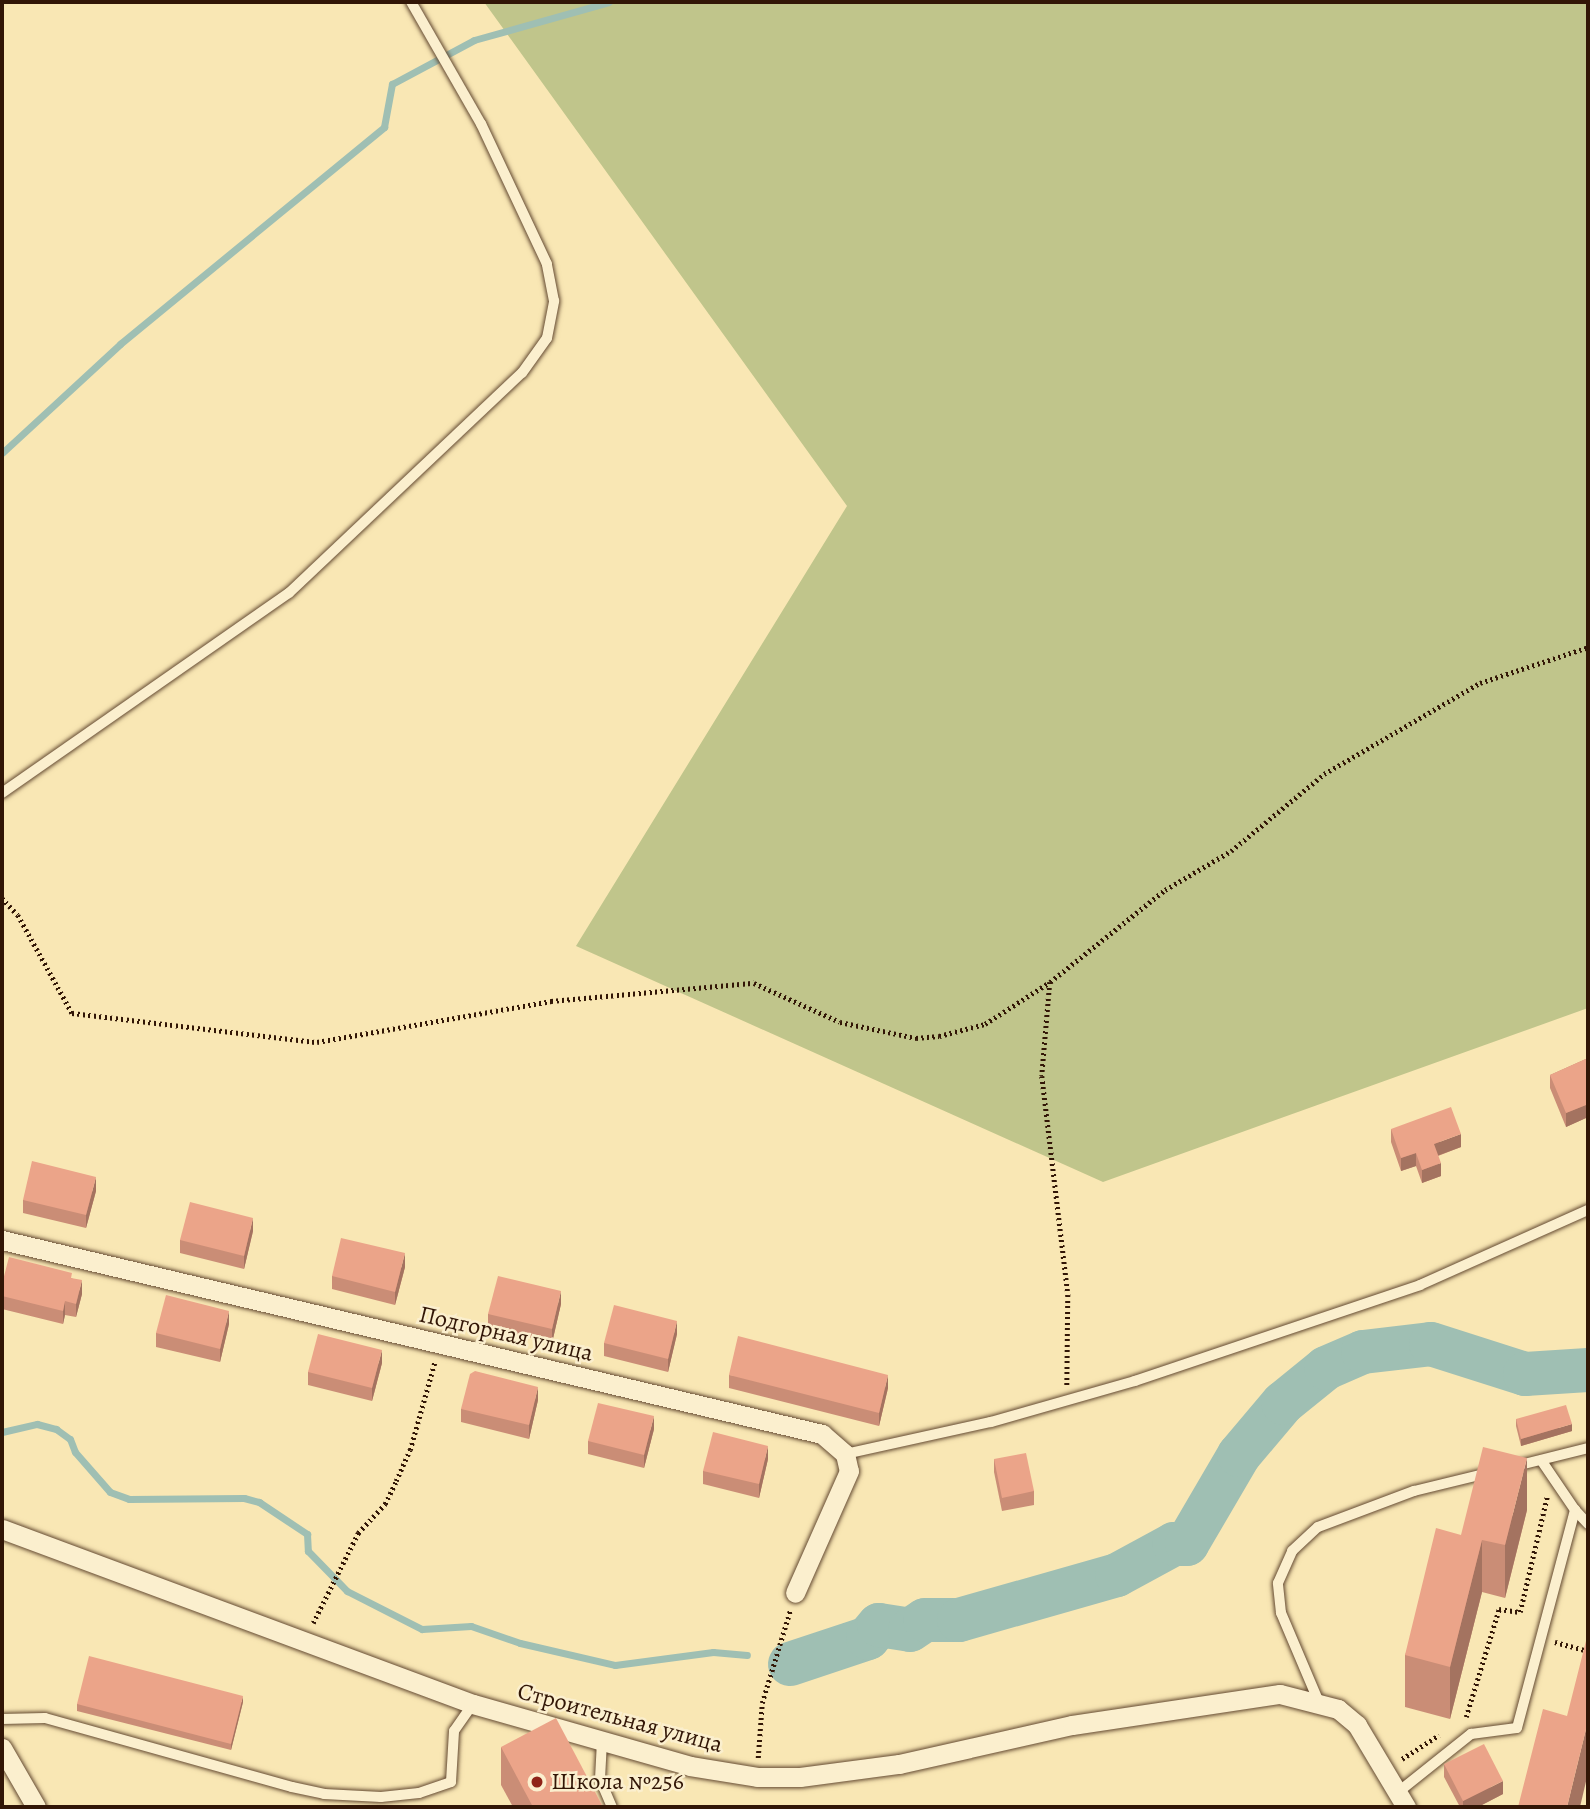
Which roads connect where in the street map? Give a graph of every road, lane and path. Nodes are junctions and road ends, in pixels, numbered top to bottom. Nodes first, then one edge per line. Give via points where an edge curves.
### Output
1 (411, 2) edge
2 (1588, 647) edge
3 (2, 793) edge
4 (2, 898) edge
5 (1050, 982) junction
6 (1588, 1210) edge
7 (2, 1240) edge
8 (439, 1344) junction
9 (1067, 1401) junction
10 (1588, 1448) edge
11 (845, 1454) junction
12 (1541, 1460) junction
13 (1552, 1475) junction
14 (1574, 1510) junction
15 (1588, 1524) edge
16 (2, 1529) edge
17 (795, 1593) dead end
18 (783, 1634) dead end
19 (1541, 1638) junction
20 (306, 1641) junction
21 (1588, 1651) edge
22 (1318, 1700) junction
23 (473, 1704) junction
24 (2, 1720) edge
25 (1460, 1721) dead end
26 (1450, 1728) dead end
27 (601, 1741) junction
28 (2, 1748) edge
29 (1407, 1756) dead end
30 (757, 1777) junction
31 (1401, 1800) edge
32 (36, 1807) edge
33 (612, 1807) edge

1 - 3 lane via 481,124 547,264 554,301 547,338 522,373 289,593
2 - 5 path via 1480,683 1324,774 1231,851 1166,890
4 - 5 path via 18,915 72,1013 317,1042 551,1000 754,983 840,1022 916,1038 985,1024
5 - 9 path via 1042,1076 1068,1295
6 - 9 lane via 1420,1285
7 - 8 street, Подгорная улица
8 - 11 street, Подгорная улица via 822,1434
8 - 20 path via 411,1450 385,1504 358,1533 323,1595
9 - 11 lane
10 - 12 lane
11 - 17 street via 849,1471
12 - 13 lane
12 - 22 lane via 1414,1491 1318,1527 1292,1551 1278,1583 1281,1613
13 - 14 lane
13 - 25 path via 1520,1612 1499,1609 1471,1714
14 - 15 lane
14 - 19 lane
16 - 20 street, Строительная улица
18 - 30 path via 761,1703
19 - 21 path
19 - 31 lane via 1517,1728 1471,1734
20 - 23 street, Строительная улица
22 - 30 street, Строительная улица via 1280,1694 1227,1700 1072,1725 899,1764 800,1777
22 - 31 street, Строительная улица via 1357,1725
23 - 24 lane via 454,1731 451,1782 419,1793 381,1797 303,1790 45,1718
23 - 27 street, Строительная улица
26 - 29 path
27 - 30 street, Строительная улица via 690,1766
27 - 33 lane via 600,1779
28 - 32 street

